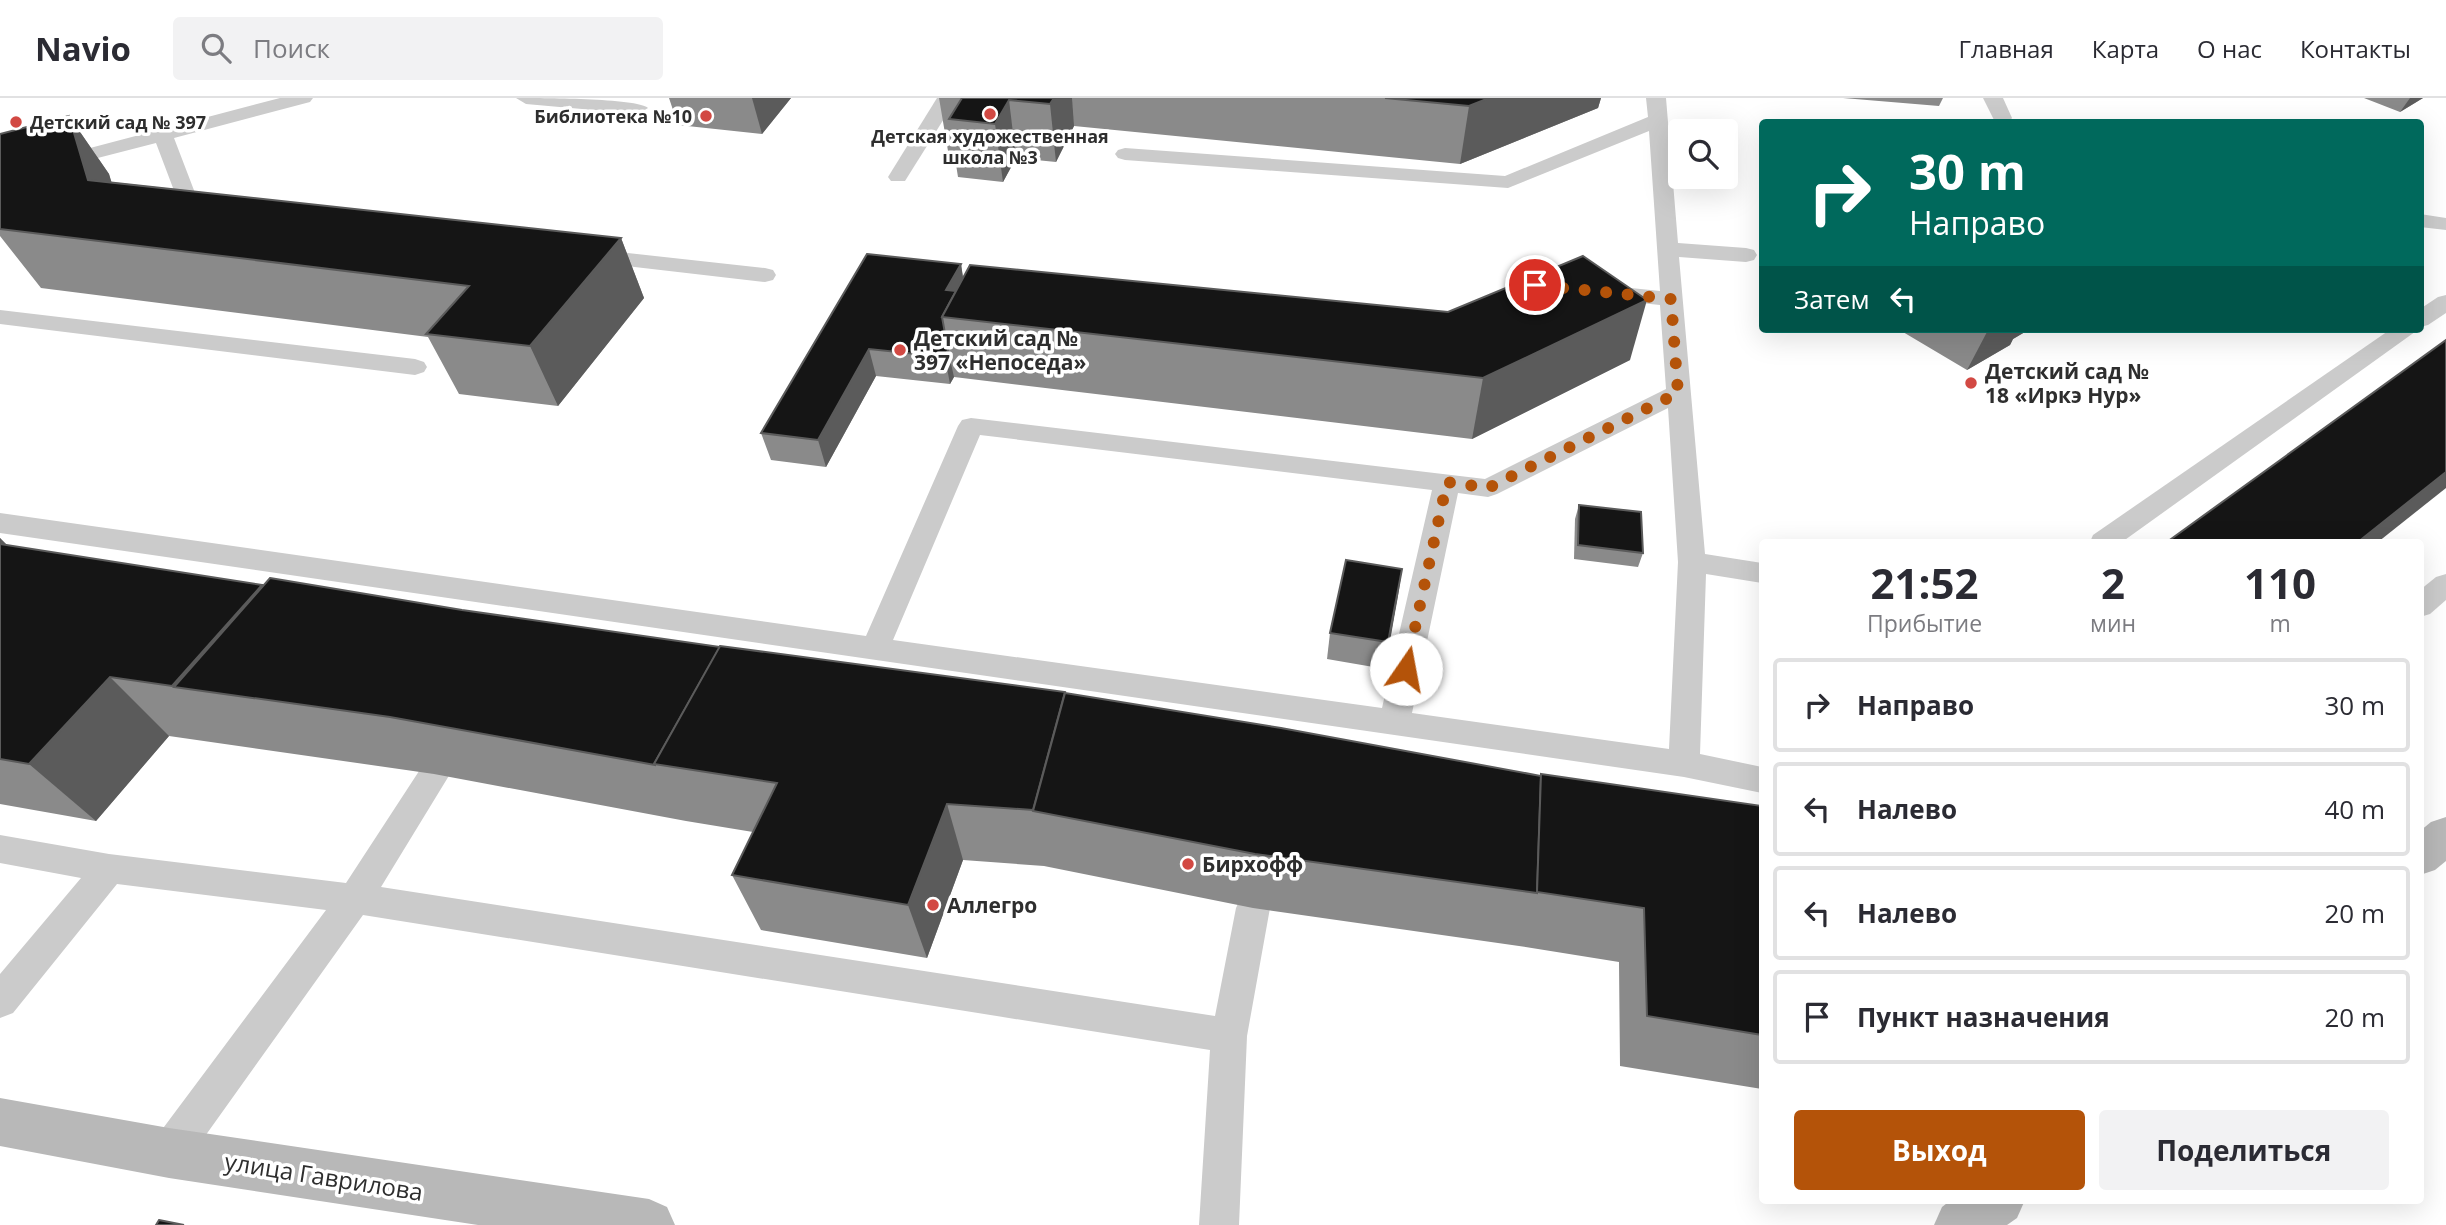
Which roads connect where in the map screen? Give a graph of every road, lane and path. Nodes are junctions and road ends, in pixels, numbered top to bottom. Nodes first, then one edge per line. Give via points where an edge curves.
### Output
1 (303, 98) edge
2 (526, 98) edge
3 (947, 98) edge
4 (1993, 98) edge
5 (638, 108) dead end
6 (1656, 109) edge
7 (2002, 118) dead end
8 (163, 135) junction
9 (1125, 154) dead end
10 (898, 177) dead end
11 (0, 181) edge
12 (233, 216) edge
13 (2424, 220) edge
14 (2446, 224) edge
15 (1667, 249) junction
16 (572, 254) edge
17 (1746, 255) dead end
18 (765, 275) dead end
19 (1576, 289) edge
20 (1671, 299) junction
21 (2446, 302) edge
22 (0, 317) edge
23 (2424, 317) edge
24 (2401, 333) edge
25 (415, 367) dead end
26 (1678, 393) junction
27 (1447, 482) junction
28 (0, 523) edge
29 (2107, 539) edge
30 (1692, 562) junction
31 (1759, 573) edge
32 (2446, 584) edge
33 (2424, 603) edge
34 (875, 648) junction
35 (1394, 723) junction
36 (1684, 764) junction
37 (434, 774) edge
38 (1759, 779) edge
39 (2446, 835) edge
40 (0, 849) edge
41 (2424, 854) edge
42 (108, 869) junction
43 (355, 899) junction
44 (1253, 908) edge
45 (0, 1001) edge
46 (1229, 1036) junction
47 (0, 1122) edge
48 (169, 1153) junction
49 (1993, 1204) edge
50 (649, 1225) edge
51 (1219, 1225) edge
52 (1960, 1225) edge

1 - 8 lane
2 - 5 lane
3 - 10 lane
4 - 7 lane
6 - 9 lane via 1508,182
6 - 15 lane
8 - 11 lane
8 - 12 lane via 192,212
13 - 14 lane
15 - 17 lane
15 - 20 lane
16 - 18 lane
19 - 20 lane
20 - 26 lane
21 - 23 lane
22 - 25 lane
24 - 29 lane
26 - 27 lane via 1488,488
26 - 30 lane
27 - 34 lane via 971,426
27 - 35 lane
28 - 34 lane via 540,612
30 - 31 lane
30 - 36 lane
32 - 33 lane
34 - 35 lane via 1297,722
35 - 36 lane
36 - 38 lane
37 - 43 lane
39 - 41 street
40 - 42 lane
42 - 43 lane
42 - 45 lane
43 - 46 lane
43 - 48 lane
44 - 46 lane
46 - 51 lane
47 - 48 street, улица Гаврилова
48 - 50 street, улица Гаврилова
49 - 52 street

